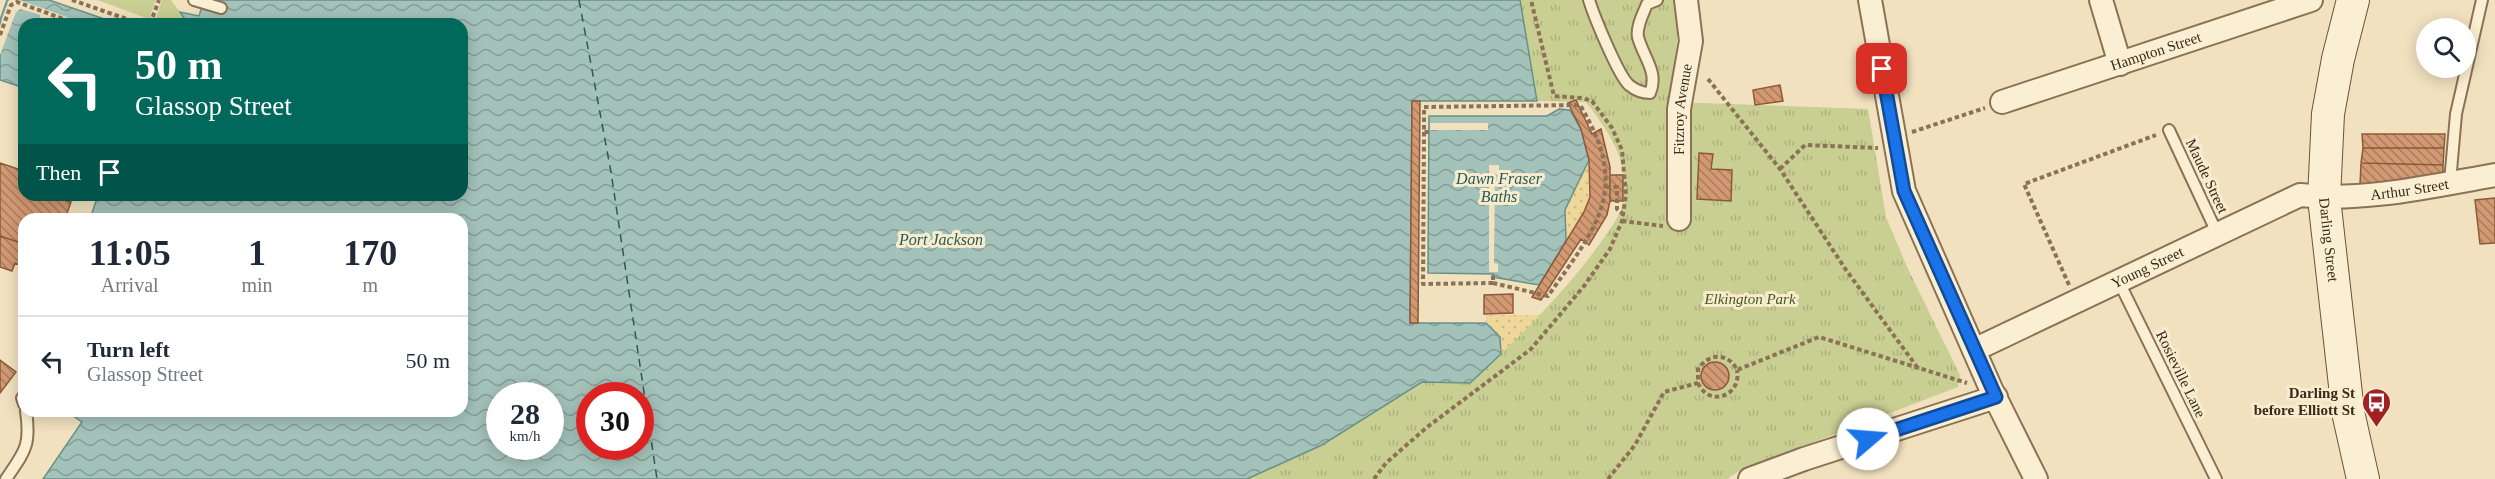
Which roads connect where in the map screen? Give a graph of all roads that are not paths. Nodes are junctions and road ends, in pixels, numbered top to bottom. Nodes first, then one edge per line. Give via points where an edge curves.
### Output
1 (194, 0) edge
2 (1589, 0) edge
3 (1657, 0) edge
4 (1686, 0) edge
5 (1870, 0) edge
6 (2101, 0) edge
7 (2311, 0) edge
8 (2353, 0) edge
9 (2482, 0) edge
10 (221, 9) dead end
11 (2120, 64) junction
12 (2002, 102) road end
13 (2169, 130) road end
14 (2495, 175) edge
15 (2450, 182) junction
16 (2325, 198) junction
17 (1675, 223) road end
18 (2218, 235) junction
19 (2119, 282) junction
20 (1974, 350) junction
21 (1994, 393) junction
22 (27, 417) edge
23 (6, 479) edge
24 (1750, 479) edge
25 (2036, 479) edge
26 (2216, 479) edge
27 (2363, 479) edge

1 - 10 lane
2 - 3 lane via 1619,72 1629,85 1650,93 1652,70 1637,35 1647,4
4 - 17 street, Fitzroy Avenue via 1691,41 1679,109
5 - 20 street via 1904,191
6 - 11 street
7 - 11 street, Hampton Street
8 - 16 street, Darling Street via 2328,114
9 - 15 lane via 2456,114
11 - 12 street, Hampton Street
13 - 18 lane, Maude Street
14 - 15 street, Arthur Street
15 - 16 street, Arthur Street
16 - 18 street, Young Street via 2300,195
16 - 27 street, Darling Street via 2348,412
18 - 19 street, Young Street
19 - 20 street, Young Street
19 - 26 lane, Rosieville Lane
20 - 21 street
21 - 24 street
21 - 25 street
22 - 23 lane via 27,449

